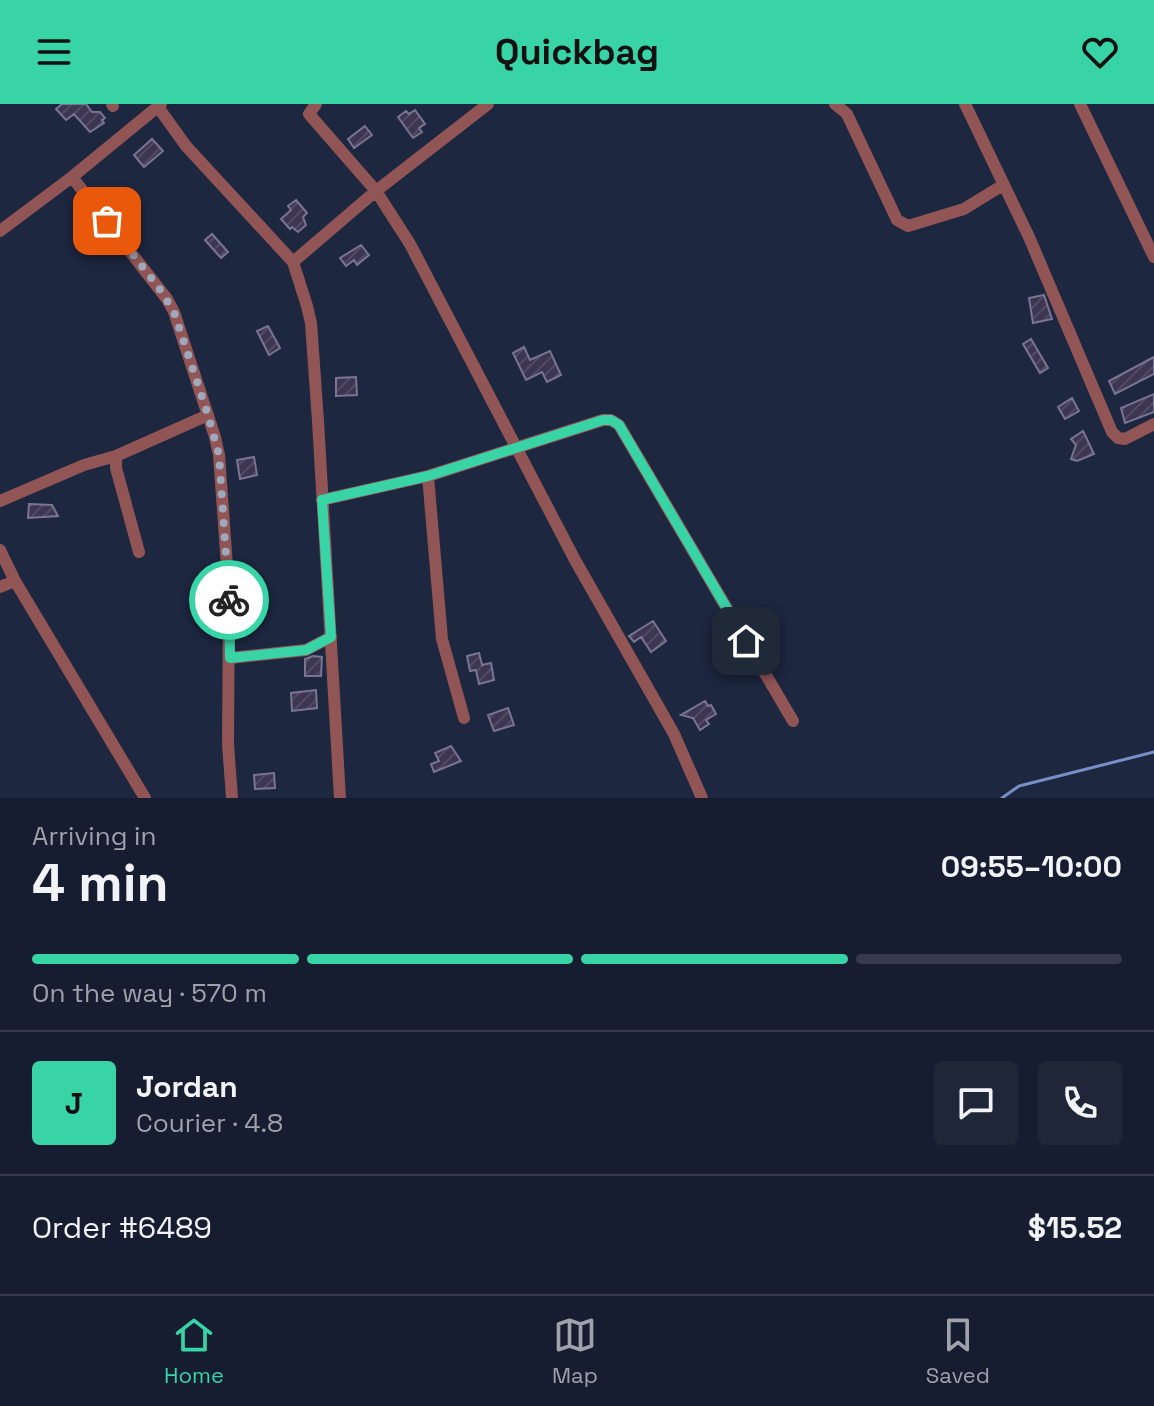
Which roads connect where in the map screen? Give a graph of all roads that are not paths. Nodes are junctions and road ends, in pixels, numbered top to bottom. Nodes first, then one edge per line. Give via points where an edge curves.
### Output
1 (316, 104) edge
2 (488, 104) edge
3 (835, 104) edge
4 (965, 104) edge
5 (1080, 104) edge
6 (160, 105) edge
7 (72, 177) junction
8 (1003, 185) junction
9 (376, 191) junction
10 (0, 231) edge
11 (1154, 257) edge
12 (293, 262) junction
13 (208, 415) junction
14 (1154, 424) edge
15 (517, 449) junction
16 (116, 456) junction
17 (428, 476) junction
18 (322, 500) junction
19 (0, 501) edge
20 (0, 550) edge
21 (139, 552) dead end
22 (15, 581) junction
23 (0, 587) edge
24 (331, 637) junction
25 (230, 658) junction
26 (464, 718) dead end
27 (793, 721) dead end
28 (145, 798) edge
29 (232, 798) edge
30 (340, 798) edge
31 (702, 798) edge

1 - 9 street via 309,114
2 - 9 street
3 - 8 street via 847,114 902,224 964,209
4 - 8 street
5 - 11 street
6 - 7 street
6 - 12 street via 186,146
7 - 10 street
7 - 13 street via 167,299
8 - 14 street via 1112,432 1125,439
9 - 12 street
9 - 15 street via 410,244
12 - 18 street via 311,323
13 - 16 street
13 - 25 street via 219,455
15 - 17 street
15 - 27 street via 603,420 619,425
15 - 31 street via 674,734
16 - 19 street
16 - 21 street
17 - 18 street
17 - 26 street via 442,639
18 - 24 street
20 - 22 street
22 - 23 street
22 - 28 street
24 - 25 street via 306,650
24 - 30 street
25 - 29 street

